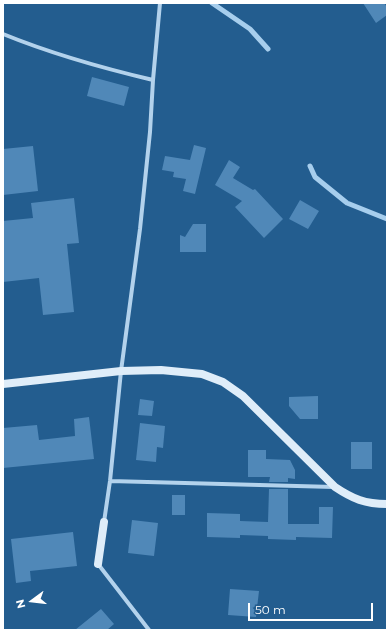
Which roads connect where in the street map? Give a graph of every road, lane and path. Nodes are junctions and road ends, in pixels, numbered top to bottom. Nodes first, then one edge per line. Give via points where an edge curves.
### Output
1 (160, 3) edge
2 (3, 34) edge
3 (153, 80) junction
4 (121, 371) junction
5 (3, 384) edge
6 (110, 481) junction
7 (335, 487) junction
8 (387, 504) edge
9 (104, 522) joint
10 (98, 564) joint
11 (149, 630) edge

1 - 3 street
2 - 3 street via 92,65
3 - 4 street via 140,229
4 - 5 street
4 - 6 street
4 - 7 street via 161,370 202,374 223,382 243,396
6 - 7 street
6 - 9 street
7 - 8 street via 352,498
9 - 10 street
10 - 11 street

